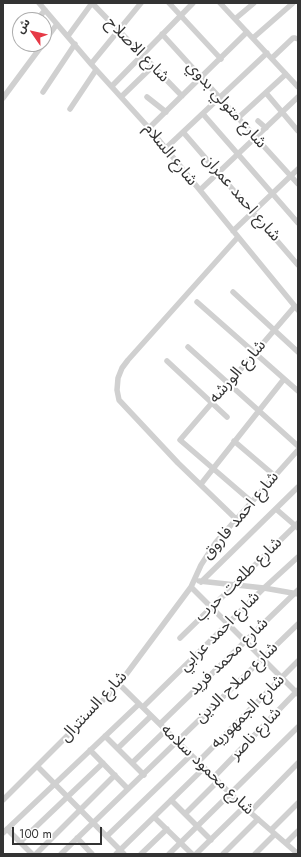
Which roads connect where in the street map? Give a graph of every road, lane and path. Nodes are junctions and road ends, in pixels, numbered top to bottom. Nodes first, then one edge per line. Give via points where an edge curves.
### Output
1 (39, 3) edge
2 (92, 3) edge
3 (140, 3) edge
4 (169, 3) edge
5 (192, 3) edge
6 (220, 3) edge
7 (254, 3) edge
8 (293, 3) edge
9 (45, 10) joint
10 (181, 15) junction
11 (235, 19) junction
12 (57, 24) junction
13 (118, 30) junction
14 (52, 31) edge
15 (248, 32) junction
16 (162, 34) junction
17 (68, 36) junction
18 (253, 38) junction
19 (298, 39) edge
20 (74, 44) junction
21 (36, 52) edge
22 (267, 53) junction
23 (142, 55) junction
24 (272, 58) junction
25 (221, 59) junction
26 (91, 64) junction
27 (153, 66) junction
28 (96, 70) junction
29 (286, 74) junction
30 (201, 78) junction
31 (112, 86) junction
32 (298, 87) edge
33 (43, 92) dead end
34 (266, 93) junction
35 (182, 96) junction
36 (121, 97) junction
37 (147, 97) dead end
38 (298, 97) edge
39 (3, 98) edge
40 (219, 98) junction
41 (70, 109) dead end
42 (166, 112) junction
43 (282, 112) junction
44 (203, 114) junction
45 (238, 118) junction
46 (258, 121) dead end
47 (149, 128) junction
48 (266, 128) junction
49 (298, 131) edge
50 (183, 132) junction
51 (256, 137) junction
52 (166, 148) junction
53 (238, 154) junction
54 (298, 169) edge
55 (218, 172) junction
56 (290, 176) junction
57 (298, 184) edge
58 (200, 190) junction
59 (272, 193) junction
60 (252, 212) junction
61 (298, 223) edge
62 (233, 231) junction
63 (238, 237) junction
64 (298, 265) edge
65 (233, 292) dead end
66 (197, 302) dead end
67 (297, 308) edge
68 (274, 330) junction
69 (188, 347) dead end
70 (298, 352) edge
71 (255, 353) junction
72 (166, 361) dead end
73 (284, 379) junction
74 (228, 383) junction
75 (298, 391) edge
76 (212, 403) junction
77 (259, 410) junction
78 (227, 417) dead end
79 (234, 441) junction
80 (298, 446) edge
81 (298, 450) edge
82 (213, 469) junction
83 (275, 476) junction
84 (201, 484) junction
85 (298, 487) edge
86 (252, 502) junction
87 (276, 508) junction
88 (236, 519) junction
89 (297, 526) edge
90 (298, 557) edge
91 (193, 581) junction
92 (201, 582) junction
93 (233, 585) junction
94 (191, 587) junction
95 (264, 588) junction
96 (297, 592) edge
97 (211, 607) junction
98 (228, 624) junction
99 (298, 624) edge
100 (180, 638) dead end
101 (245, 641) junction
102 (263, 659) junction
103 (298, 661) edge
104 (282, 678) junction
105 (119, 684) junction
106 (297, 692) edge
107 (141, 706) junction
108 (151, 716) junction
109 (160, 724) junction
110 (298, 727) edge
111 (166, 730) junction
112 (105, 736) junction
113 (177, 741) junction
114 (118, 748) junction
115 (90, 750) junction
116 (191, 755) junction
117 (198, 762) junction
118 (103, 763) junction
119 (132, 763) junction
120 (298, 763) edge
121 (37, 766) junction
122 (204, 768) junction
123 (115, 775) junction
124 (144, 775) junction
125 (216, 779) junction
126 (55, 784) junction
127 (128, 789) junction
128 (230, 794) junction
129 (68, 797) junction
130 (3, 800) edge
131 (171, 800) junction
132 (298, 803) edge
133 (244, 807) junction
134 (80, 810) junction
135 (250, 812) junction
136 (185, 814) junction
137 (154, 817) junction
138 (258, 819) junction
139 (93, 823) junction
140 (198, 827) junction
141 (167, 829) junction
142 (5, 831) edge
143 (298, 831) edge
144 (273, 832) junction
145 (107, 836) junction
146 (77, 838) junction
147 (211, 840) junction
148 (20, 842) junction
149 (181, 843) junction
150 (286, 843) junction
151 (90, 853) edge
152 (120, 853) edge
153 (32, 854) edge
154 (36, 854) edge
155 (61, 854) edge
156 (141, 854) edge
157 (169, 854) edge
158 (192, 854) edge
159 (196, 854) edge
160 (223, 854) edge
161 (255, 854) edge
162 (298, 854) edge

1 - 9 street, شارع السلام
2 - 13 street, شارع الاصلاح
2 - 17 street
3 - 13 street
4 - 10 street
5 - 10 street
6 - 11 street
7 - 11 street
8 - 18 street
9 - 12 street, شارع السلام
10 - 16 street
10 - 25 street
11 - 15 street
12 - 14 street
12 - 17 street, شارع السلام
13 - 23 street, شارع الاصلاح
13 - 26 street
15 - 18 street
15 - 25 street
16 - 23 street
16 - 30 street, شارع متولي بدوي
17 - 20 street, شارع السلام
18 - 22 street
19 - 24 street via 293,38
20 - 26 street, شارع السلام
20 - 33 street
21 - 39 street
22 - 24 street
22 - 40 street
23 - 27 street, شارع الاصلاح
23 - 31 street
24 - 29 street
25 - 30 street
26 - 28 street, شارع السلام
27 - 35 street, شارع الاصلاح
27 - 36 street
28 - 31 street, شارع السلام
28 - 41 street
29 - 32 street
29 - 34 street
30 - 35 street
30 - 40 street, شارع متولي بدوي
31 - 36 street, شارع السلام
34 - 43 street
34 - 45 street
35 - 42 street
36 - 47 street, شارع السلام
37 - 42 street
38 - 43 street
40 - 44 street
40 - 45 street, شارع متولي بدوي
42 - 47 street
43 - 48 street
43 - 49 street
44 - 50 street
44 - 53 street
45 - 51 street, شارع متولي بدوي
46 - 48 street
47 - 52 street, شارع السلام
48 - 51 street
50 - 52 street
50 - 55 street, شارع احمد عمران
51 - 53 street
51 - 56 street, شارع متولي بدوي
52 - 58 street, شارع السلام
53 - 55 street
53 - 59 street
54 - 56 street
55 - 58 street
55 - 60 street, شارع احمد عمران
56 - 57 street, شارع متولي بدوي
56 - 59 street
58 - 62 street, شارع السلام
59 - 60 street
59 - 61 street
60 - 62 street
60 - 64 street, شارع احمد عمران
62 - 63 street, شارع السلام
63 - 67 street, شارع السلام
63 - 84 street via 128,360 118,378 118,400
65 - 68 street
66 - 71 street
67 - 68 street, شارع الورشه
68 - 70 street
68 - 71 street, شارع الورشه
69 - 74 street
71 - 73 street
71 - 74 street, شارع الورشه
72 - 76 street
73 - 75 street
73 - 77 street
74 - 76 street, شارع الورشه
74 - 77 street
76 - 78 street
76 - 82 street, شارع الورشه via 181,441
77 - 79 street
77 - 80 street
79 - 82 street
79 - 83 street
81 - 83 street, شارع احمد فاروق
82 - 84 street
82 - 86 street
83 - 86 street, شارع احمد فاروق
84 - 88 street
85 - 87 street
86 - 88 street, شارع احمد فاروق
87 - 89 street
87 - 92 street
88 - 91 street, شارع احمد فاروق via 211,549
89 - 93 street, شارع طلعت حرب
90 - 95 street, شارع احمد عرابي
91 - 92 street
91 - 94 street, شارع احمد فاروق
92 - 93 street
93 - 95 street
93 - 97 street, شارع طلعت حرب
94 - 97 street
94 - 105 street, شارع السنترال
95 - 96 street
95 - 98 street, شارع احمد عرابي
96 - 101 street, شارع محمد فريد
97 - 98 street
97 - 100 street, شارع طلعت حرب
98 - 101 street
98 - 107 street, شارع احمد عرابي
99 - 102 street, شارع صلاح الدين
101 - 102 street
101 - 109 street, شارع محمد فريد
102 - 104 street
102 - 113 street, شارع صلاح الدين
103 - 104 street, شارع الجمهوريه
104 - 106 street
104 - 117 street, شارع الجمهوريه
105 - 107 street, شارع محمود سلامه
105 - 121 street, شارع السنترال
106 - 125 street, شارع ناصر
107 - 108 street, شارع محمود سلامه
107 - 112 street, شارع احمد عرابي
108 - 109 street, شارع محمود سلامه
108 - 114 street
109 - 111 street, شارع محمود سلامه
110 - 128 street
111 - 113 street, شارع محمود سلامه
111 - 119 street
112 - 114 street
112 - 115 street, شارع احمد عرابي
113 - 116 street, شارع محمود سلامه
113 - 124 street, شارع صلاح الدين
114 - 119 street
115 - 118 street
115 - 126 street, شارع احمد عرابي
116 - 117 street, شارع محمود سلامه
116 - 145 street
117 - 122 street, شارع محمود سلامه
118 - 123 street
118 - 129 street
119 - 124 street
120 - 135 street
121 - 126 street
121 - 130 street, شارع السنترال
122 - 125 street, شارع محمود سلامه
122 - 131 street
123 - 127 street
123 - 134 street
124 - 127 street, شارع صلاح الدين
125 - 128 street, شارع محمود سلامه
125 - 136 street, شارع ناصر
126 - 129 street
126 - 142 street, شارع احمد عرابي
127 - 139 street, شارع صلاح الدين
128 - 133 street, شارع محمود سلامه
128 - 140 street
129 - 134 street
129 - 148 street
131 - 136 street
131 - 137 street
132 - 144 street
133 - 135 street, شارع محمود سلامه
133 - 147 street
134 - 139 street
134 - 154 street
135 - 138 street, شارع محمود سلامه
136 - 140 street
137 - 141 street
137 - 152 street
138 - 144 street, شارع محمود سلامه
138 - 160 street
139 - 145 street
139 - 146 street, شارع صلاح الدين
140 - 147 street
140 - 149 street
141 - 149 street
141 - 156 street
142 - 148 street
143 - 150 street
144 - 150 street, شارع محمود سلامه
144 - 161 street
145 - 152 street
146 - 151 street
146 - 155 street, شارع صلاح الدين
147 - 159 street
148 - 153 street
149 - 157 street
149 - 158 street
150 - 162 street, شارع محمود سلامه

